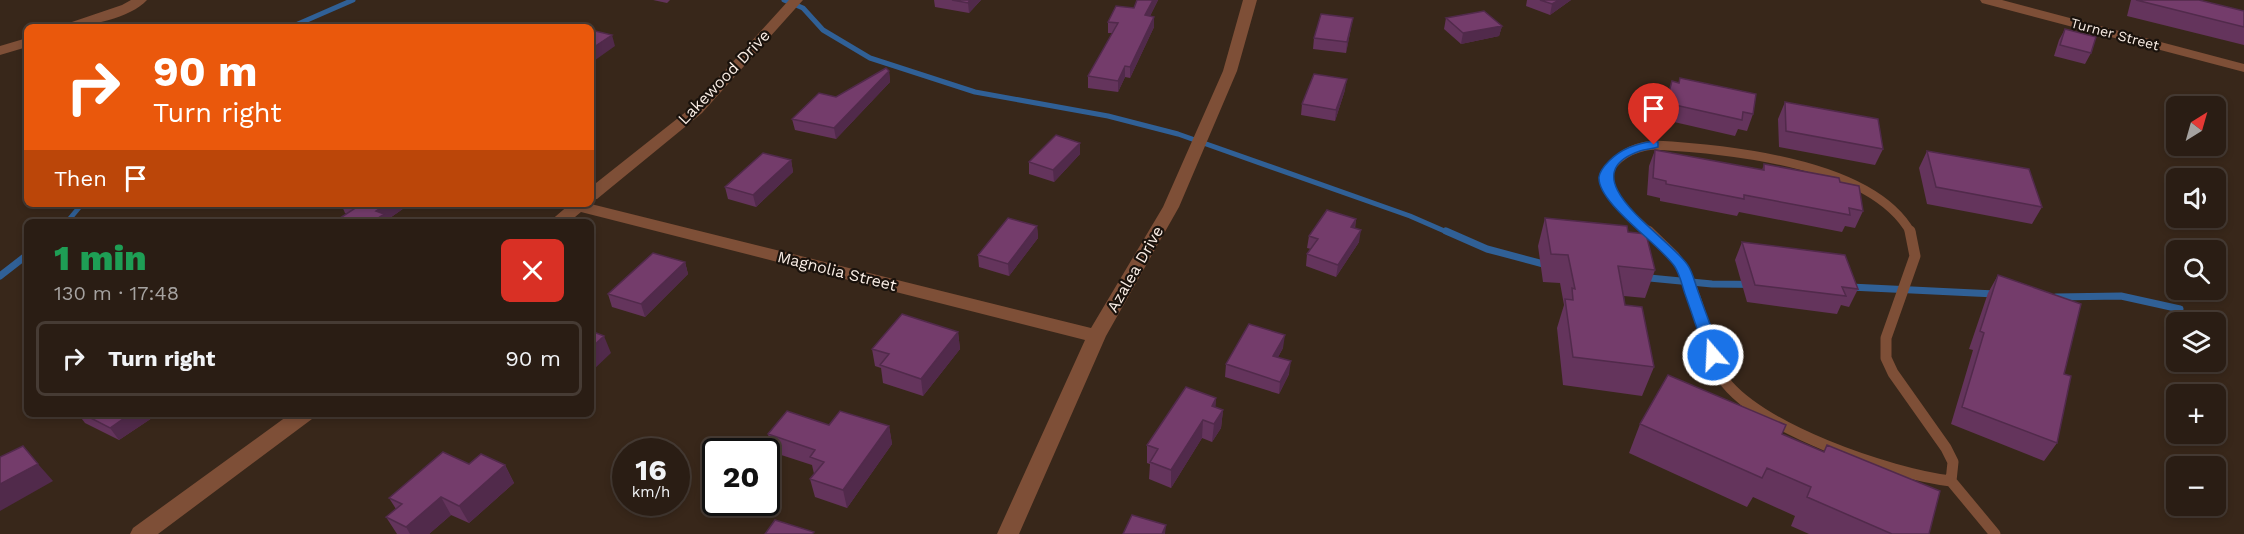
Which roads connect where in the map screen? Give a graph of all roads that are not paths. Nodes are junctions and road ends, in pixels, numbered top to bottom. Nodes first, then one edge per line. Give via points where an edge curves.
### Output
1 (140, 0) edge
2 (796, 0) edge
3 (1250, 0) edge
4 (1987, 0) edge
5 (80, 24) edge
6 (24, 43) edge
7 (0, 51) edge
8 (2244, 68) edge
9 (594, 193) edge
10 (594, 205) edge
11 (577, 207) edge
12 (562, 219) edge
13 (1096, 336) junction
14 (301, 417) edge
15 (1951, 482) junction
16 (141, 534) edge
17 (1008, 534) edge
18 (1995, 534) edge

1 - 5 street
2 - 9 street, Lakewood Drive via 697,110
3 - 13 street, Azalea Drive via 1230,71 1171,207
4 - 8 street, Turner Street
6 - 7 street
10 - 13 street, Magnolia Street
11 - 12 street, Lakewood Drive
13 - 17 street, Azalea Drive
14 - 16 street
15 - 15 lane via 1953,462 1946,448 1893,374 1886,358 1886,338 1916,243 1912,232 1888,205 1830,173 1759,157 1654,145 1637,148 1614,162 1605,177 1607,184 1622,206 1683,267 1720,374 1730,389 1750,405 1810,437 1898,471
15 - 18 lane

